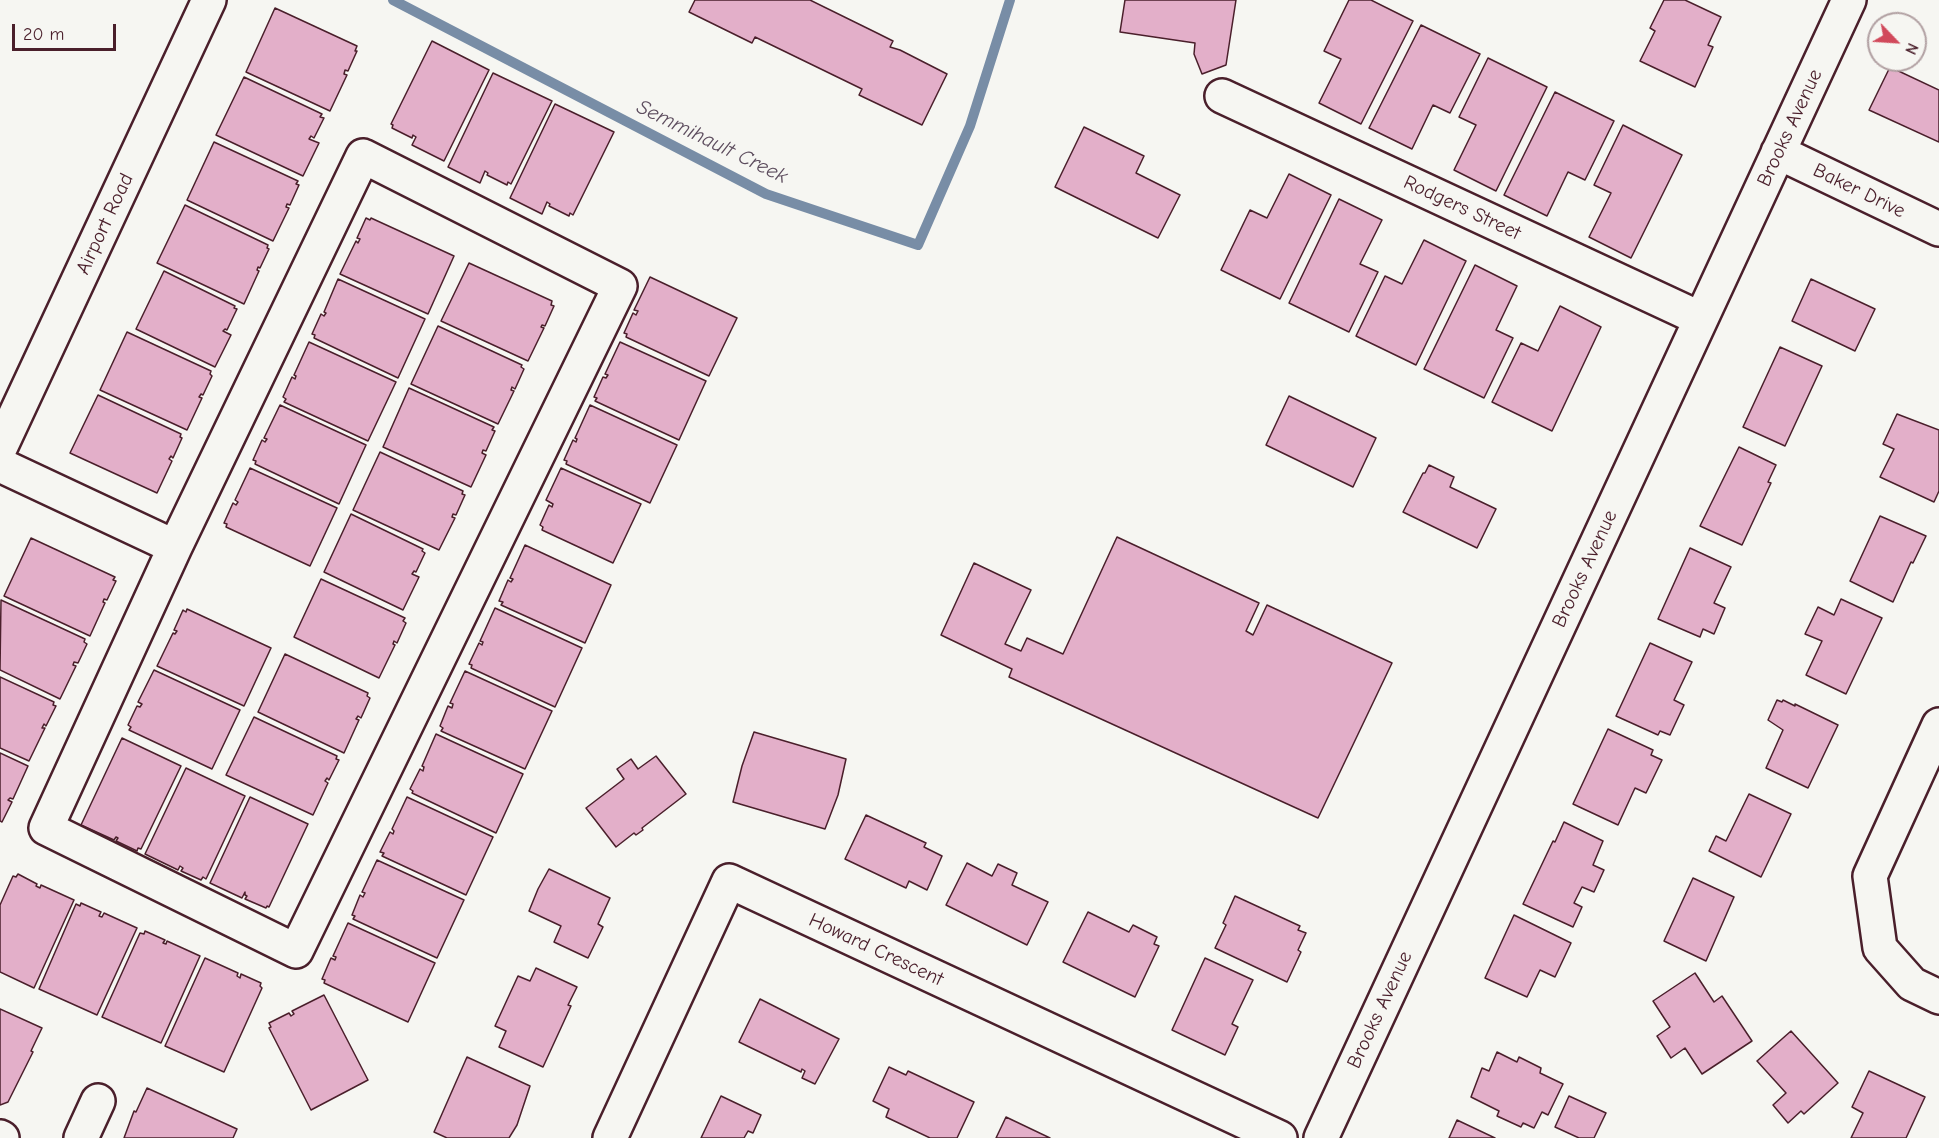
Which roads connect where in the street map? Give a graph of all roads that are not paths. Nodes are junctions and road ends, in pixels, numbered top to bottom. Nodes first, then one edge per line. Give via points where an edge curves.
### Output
1 (209, 0) edge
2 (1849, 0) edge
3 (1222, 96) dead end
4 (1778, 152) junction
5 (1939, 229) edge
6 (1701, 319) junction
7 (0, 448) edge
8 (0, 465) edge
9 (175, 547) junction
10 (1939, 725) edge
11 (1939, 996) edge
12 (98, 1101) dead end
13 (81, 1138) edge
14 (610, 1138) edge
15 (1280, 1138) edge
16 (1321, 1138) edge

1 - 7 street, Airport Road
2 - 4 street, Brooks Avenue
3 - 6 street, Rodgers Street
4 - 5 street, Baker Drive
4 - 6 street, Brooks Avenue
6 - 16 street, Brooks Avenue
8 - 9 street
9 - 9 street via 46,828 296,951 620,286 363,156
10 - 11 street via 1870,876 1880,948 1912,984
12 - 13 street
14 - 15 street, Howard Crescent via 729,881

